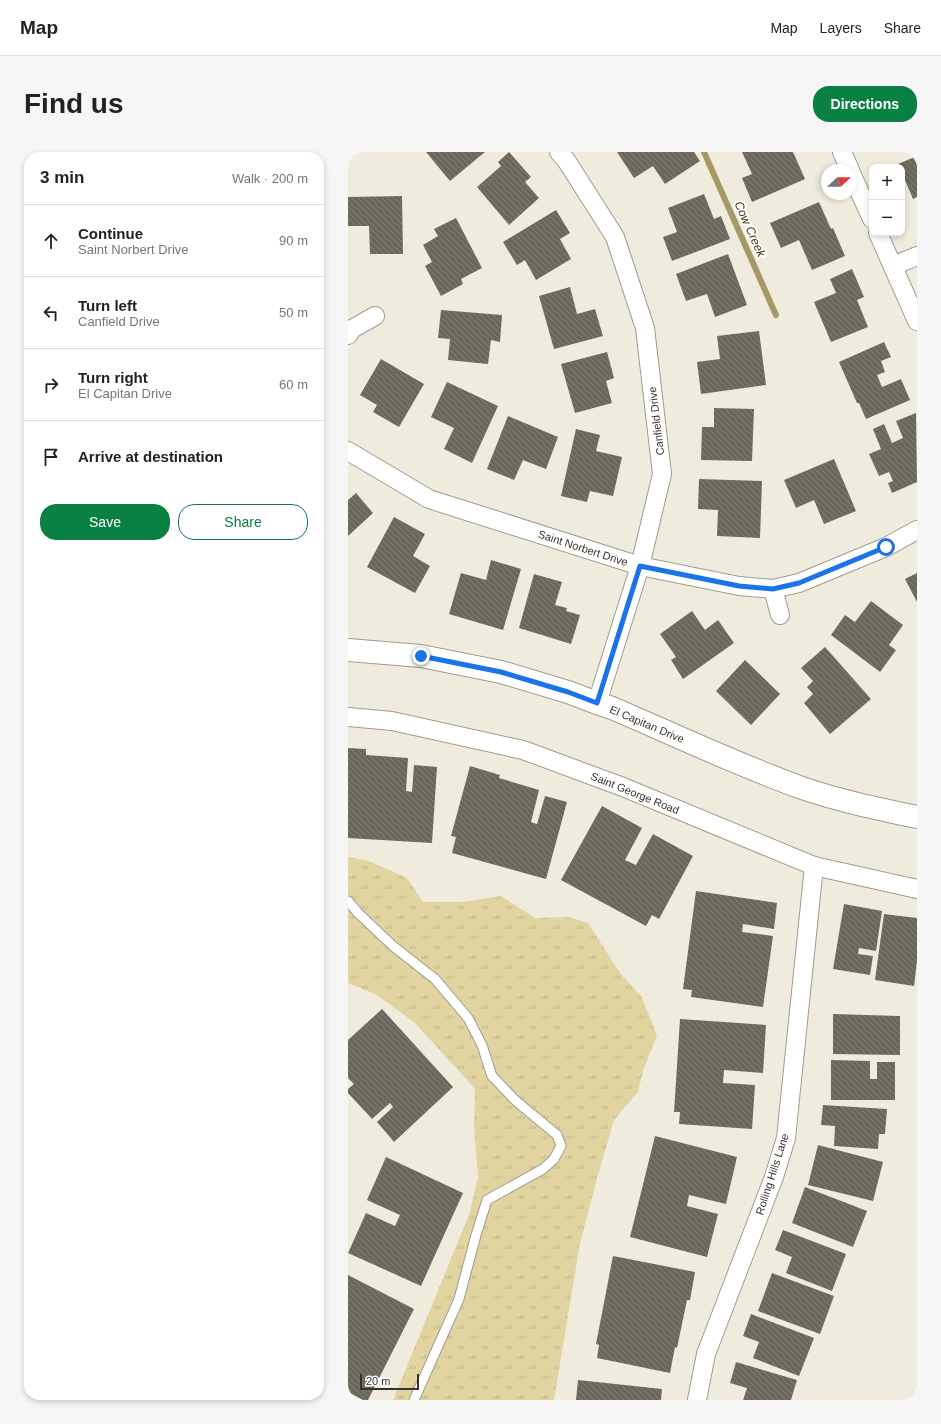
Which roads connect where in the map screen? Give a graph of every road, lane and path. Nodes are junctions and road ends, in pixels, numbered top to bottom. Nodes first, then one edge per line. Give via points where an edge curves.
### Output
1 (559, 152) edge
2 (842, 152) edge
3 (847, 164) edge
4 (857, 186) edge
5 (869, 212) edge
6 (879, 236) edge
7 (917, 256) edge
8 (893, 266) junction
9 (375, 316) dead end
10 (917, 321) edge
11 (348, 335) edge
12 (348, 451) edge
13 (917, 530) edge
14 (640, 566) junction
15 (773, 589) junction
16 (780, 615) dead end
17 (348, 650) edge
18 (597, 703) junction
19 (348, 717) edge
20 (917, 817) edge
21 (814, 866) junction
22 (917, 889) edge
23 (348, 901) edge
24 (414, 1400) edge
25 (697, 1400) edge

1 - 14 street, Canfield Drive via 615,237 645,328 662,474
2 - 3 street
4 - 5 street
6 - 8 street
7 - 8 street
8 - 10 street
9 - 11 street via 352,329
12 - 14 street, Saint Norbert Drive via 429,499
13 - 15 street, Saint Norbert Drive via 886,547 799,583
14 - 15 street, Saint Norbert Drive via 739,586
14 - 18 street, Canfield Drive
15 - 16 street
17 - 18 street, El Capitan Drive via 421,656 501,672
18 - 20 street, El Capitan Drive via 803,788 864,806
19 - 21 street, Saint George Road via 392,721 523,750 623,787
21 - 22 street, Saint George Road
21 - 25 street, Rolling Hills Lane via 786,1138 774,1178 706,1354
23 - 24 lane via 393,946 435,979 468,1018 482,1045 492,1076 516,1101 557,1135 561,1146 554,1159 543,1169 487,1200 459,1299

